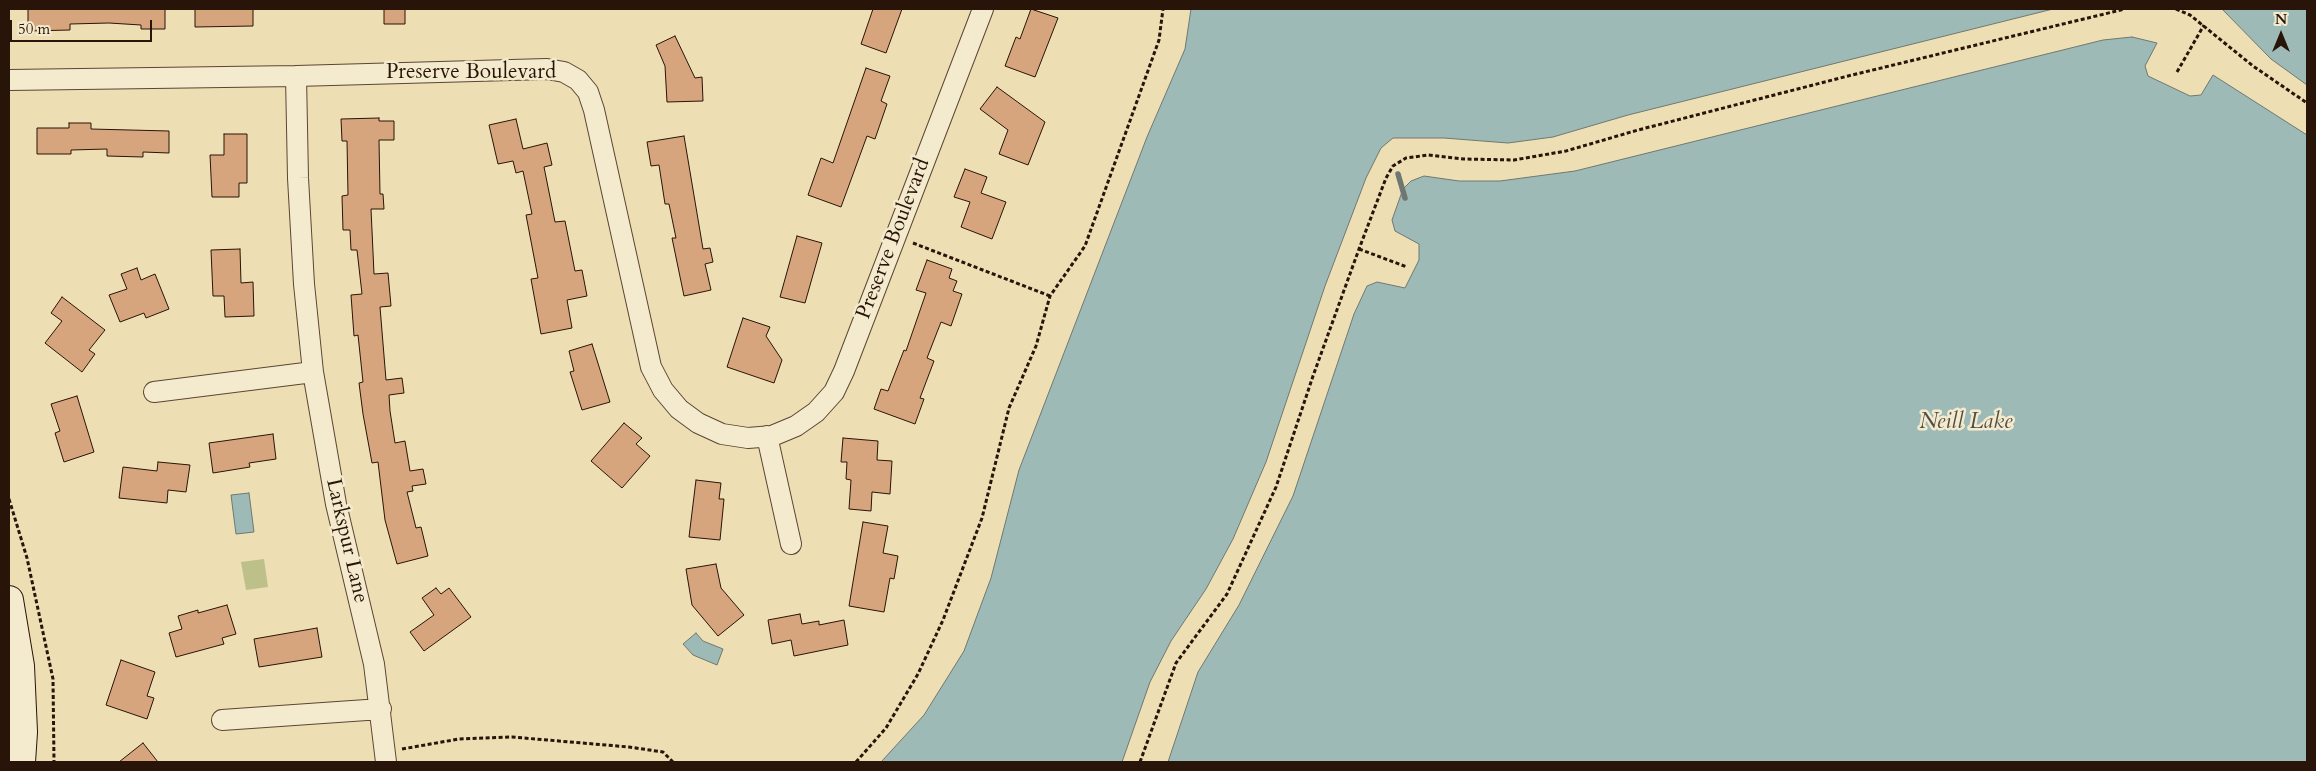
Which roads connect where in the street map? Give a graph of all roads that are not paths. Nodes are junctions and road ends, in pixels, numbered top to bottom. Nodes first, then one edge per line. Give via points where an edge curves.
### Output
1 (983, 9) edge
2 (296, 76) junction
3 (9, 80) edge
4 (313, 372) junction
5 (154, 392) dead end
6 (767, 436) junction
7 (791, 544) dead end
8 (9, 600) edge
9 (380, 710) junction
10 (222, 720) dead end
11 (386, 757) edge
12 (21, 762) edge

1 - 6 street, Preserve Boulevard via 834,392 816,412 796,426
2 - 3 street, Preserve Boulevard
2 - 4 street, Larkspur Lane via 304,284
2 - 6 street, Preserve Boulevard via 547,69 564,72 595,88 594,110 651,367 663,390 679,408 706,426 722,434 748,438
4 - 5 street
4 - 9 street, Larkspur Lane via 336,504 374,664
6 - 7 street
8 - 12 street via 20,666
9 - 10 street
9 - 11 street, Larkspur Lane

